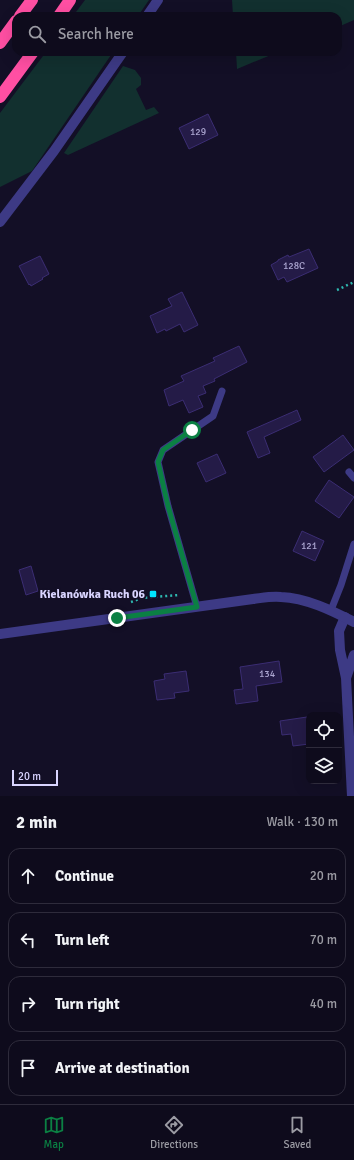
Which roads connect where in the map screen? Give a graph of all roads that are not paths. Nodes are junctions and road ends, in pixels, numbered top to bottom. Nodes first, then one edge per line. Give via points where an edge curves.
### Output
1 (32, 0) edge
2 (70, 0) edge
3 (158, 0) edge
4 (23, 12) edge
5 (62, 12) edge
6 (150, 12) edge
7 (12, 26) edge
8 (0, 43) edge
9 (29, 56) edge
10 (120, 56) edge
11 (0, 97) edge
12 (0, 222) edge
13 (222, 390) dead end
14 (354, 544) edge
15 (197, 607) junction
16 (330, 610) junction
17 (344, 617) junction
18 (354, 622) edge
19 (0, 634) edge
20 (354, 655) edge
21 (346, 678) junction
22 (352, 796) edge

1 - 4 highway
2 - 5 highway
3 - 6 street
7 - 8 highway
9 - 11 highway
10 - 12 street via 54,151
13 - 15 lane via 213,416 163,450 158,462
14 - 16 lane
15 - 16 street via 280,597 300,600
15 - 19 street
16 - 17 street
17 - 18 street
17 - 21 street via 339,631
20 - 21 street
21 - 22 street

